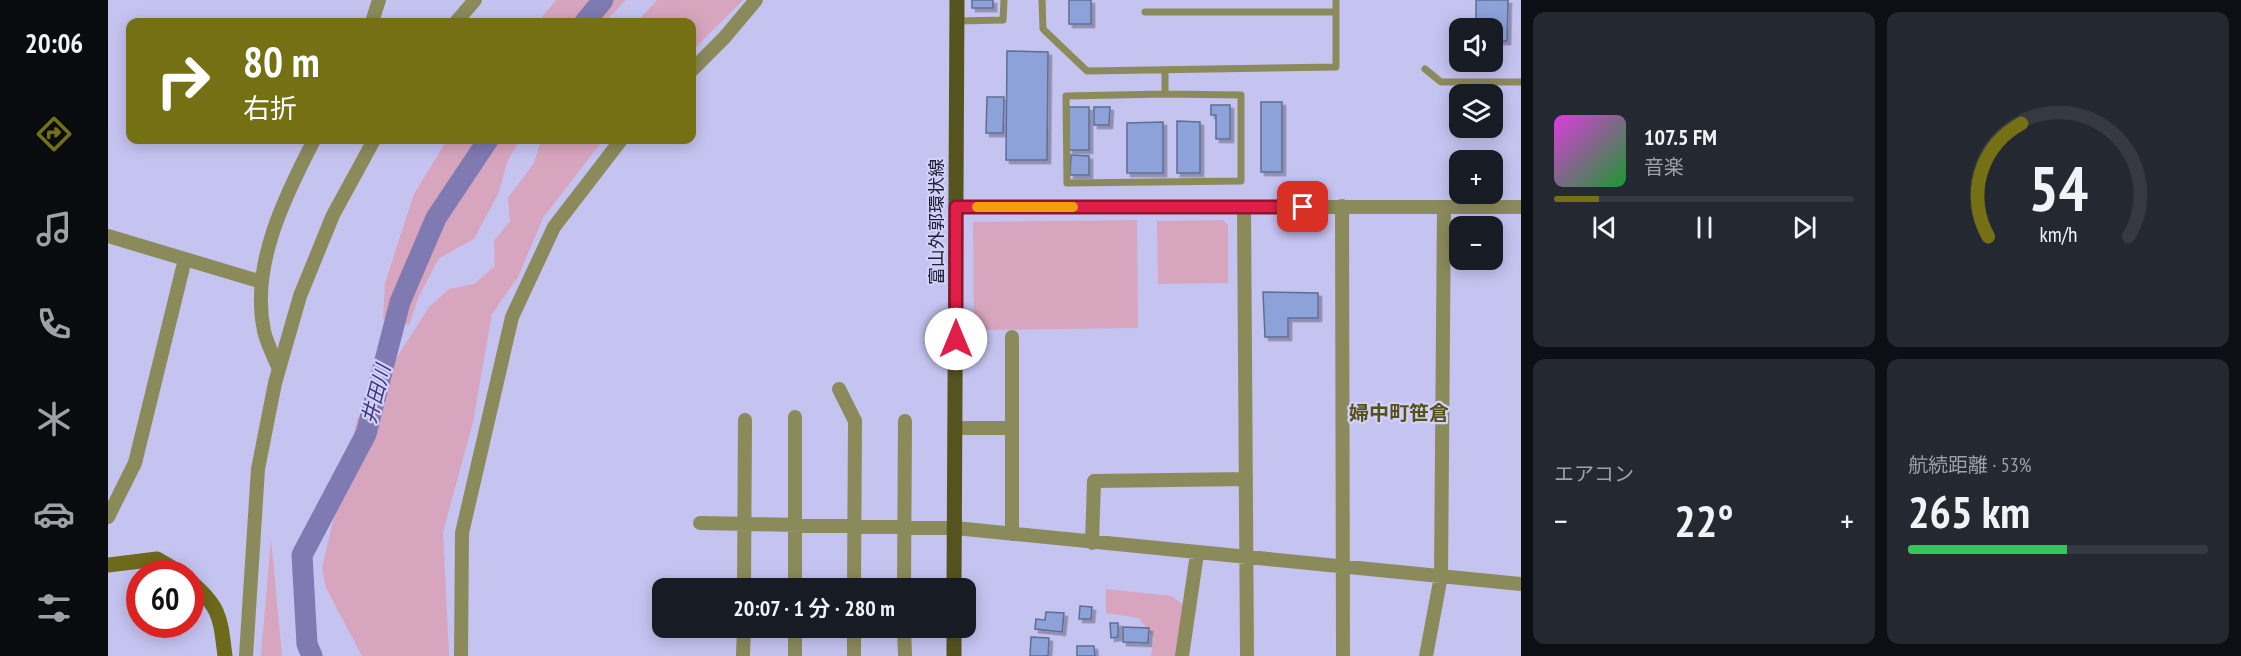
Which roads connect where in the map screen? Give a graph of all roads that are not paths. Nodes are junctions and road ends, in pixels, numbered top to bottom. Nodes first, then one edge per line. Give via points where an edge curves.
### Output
1 (379, 0) edge
2 (475, 0) edge
3 (756, 0) edge
4 (957, 0) edge
5 (1004, 0) edge
6 (1042, 0) edge
7 (1336, 0) edge
8 (1145, 12) dead end
9 (1336, 12) junction
10 (373, 18) edge
11 (459, 18) edge
12 (957, 21) junction
13 (696, 66) edge
14 (1425, 69) dead end
15 (1165, 70) junction
16 (1521, 82) edge
17 (1165, 94) junction
18 (312, 144) edge
19 (372, 144) edge
20 (618, 144) edge
21 (1342, 206) junction
22 (956, 207) junction
23 (1244, 207) junction
24 (1444, 207) junction
25 (1521, 207) edge
26 (108, 236) edge
27 (185, 260) junction
28 (262, 282) junction
29 (1012, 338) dead end
30 (279, 369) junction
31 (840, 389) dead end
32 (795, 417) dead end
33 (745, 420) dead end
34 (904, 421) dead end
35 (956, 428) junction
36 (1012, 428) junction
37 (1246, 479) junction
38 (108, 517) edge
39 (700, 523) dead end
40 (745, 523) junction
41 (795, 523) junction
42 (854, 525) junction
43 (904, 527) junction
44 (955, 528) junction
45 (1012, 534) junction
46 (1092, 543) junction
47 (1197, 554) junction
48 (1246, 558) junction
49 (126, 563) edge
50 (108, 565) edge
51 (1343, 566) junction
52 (1441, 576) junction
53 (744, 578) edge
54 (795, 578) edge
55 (854, 578) edge
56 (904, 578) edge
57 (954, 578) edge
58 (1521, 584) edge
59 (204, 593) edge
60 (744, 638) edge
61 (795, 638) edge
62 (854, 638) edge
63 (904, 638) edge
64 (954, 638) edge
65 (225, 656) edge
66 (246, 656) edge
67 (461, 656) edge
68 (743, 656) edge
69 (795, 656) edge
70 (854, 656) edge
71 (904, 656) edge
72 (954, 656) edge
73 (1182, 656) edge
74 (1247, 656) edge
75 (1343, 656) edge
76 (1426, 656) edge

1 - 10 street
2 - 11 street
3 - 13 street
4 - 12 main road, 富山外郭環状線
5 - 12 lane via 1003,21
6 - 15 lane via 1043,29 1087,71
7 - 9 lane
8 - 9 lane
9 - 15 lane via 1336,68
12 - 22 main road, 富山外郭環状線
14 - 16 lane via 1441,82
15 - 17 lane
17 - 17 lane via 1066,96 1067,183 1241,182 1242,95
18 - 28 street via 277,221
19 - 30 street via 325,236 300,296
20 - 67 street via 555,227 512,317 462,533
21 - 23 street
21 - 24 street
21 - 51 street
22 - 23 street
22 - 35 main road, 富山外郭環状線
23 - 37 street
24 - 25 street
24 - 52 street
26 - 27 street
27 - 28 street
27 - 38 street via 135,463
28 - 30 street via 264,332
29 - 36 street
30 - 66 street via 258,469
31 - 42 street via 855,421
32 - 41 street
33 - 40 street
34 - 43 street
35 - 36 street
35 - 44 main road, 富山外郭環状線
36 - 45 street
37 - 46 street via 1094,481
37 - 48 street
39 - 40 street
40 - 41 street
40 - 53 street
41 - 42 street
41 - 54 street
42 - 43 street
42 - 55 street
43 - 44 street
43 - 56 street
44 - 45 street
44 - 57 main road, 富山外郭環状線
45 - 46 street
46 - 47 street
47 - 48 street
47 - 73 street
48 - 51 street
48 - 74 street
49 - 50 main road
51 - 52 street
51 - 75 street
52 - 58 street
52 - 76 street
59 - 65 main road via 220,616
60 - 68 street
61 - 69 street
62 - 70 street
63 - 71 street
64 - 72 main road

